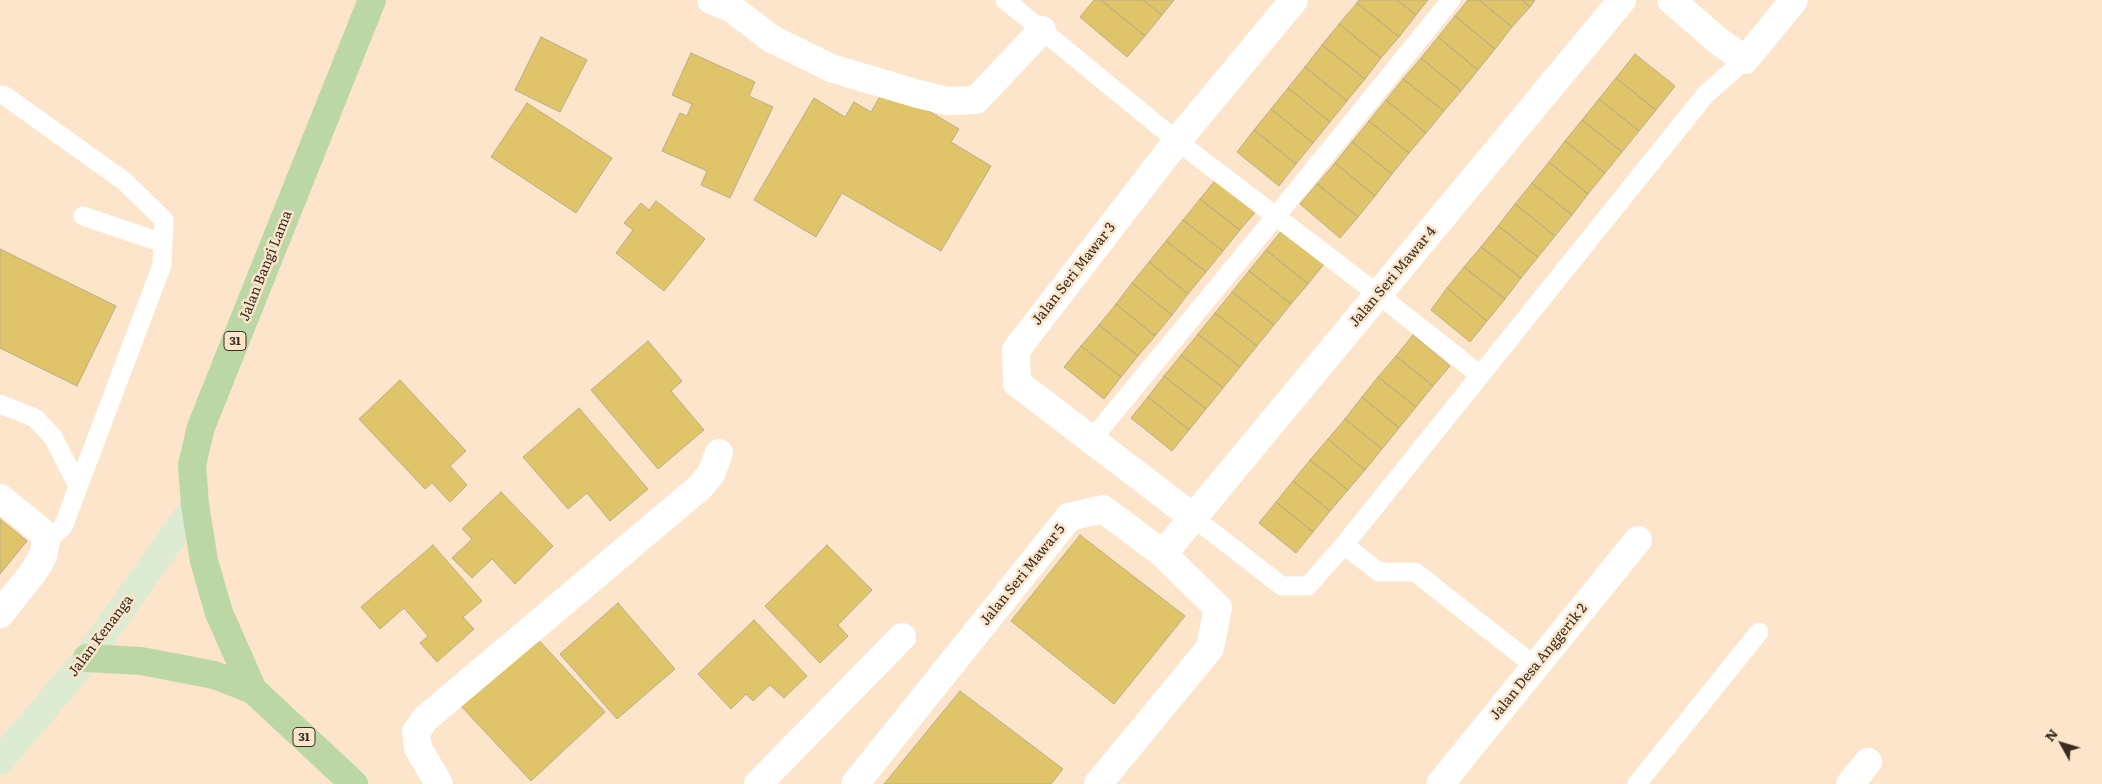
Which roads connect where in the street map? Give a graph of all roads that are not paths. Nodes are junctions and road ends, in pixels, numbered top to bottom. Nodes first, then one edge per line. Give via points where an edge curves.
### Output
1 (372, 0) edge
2 (711, 0) edge
3 (1005, 0) edge
4 (1294, 0) edge
5 (1451, 0) edge
6 (1622, 0) edge
7 (1671, 0) edge
8 (1794, 0) edge
9 (1042, 30) junction
10 (1745, 60) junction
11 (0, 95) edge
12 (1177, 141) junction
13 (83, 216) dead end
14 (1276, 216) junction
15 (163, 243) junction
16 (1379, 295) junction
17 (1480, 375) junction
18 (0, 404) edge
19 (1092, 439) junction
20 (719, 453) dead end
21 (78, 486) junction
22 (0, 498) edge
23 (195, 505) junction
24 (1194, 518) junction
25 (1638, 540) dead end
26 (46, 542) junction
27 (1344, 545) junction
28 (1163, 554) junction
29 (0, 614) edge
30 (1759, 632) dead end
31 (902, 637) dead end
32 (87, 658) junction
33 (1536, 667) junction
34 (254, 690) junction
35 (0, 761) edge
36 (1868, 762) dead end
37 (354, 784) edge
38 (439, 784) edge
39 (758, 784) edge
40 (855, 784) edge
41 (1098, 784) edge
42 (1440, 784) edge
43 (1637, 784) edge
44 (1850, 784) edge

1 - 23 main road, Jalan Bangi Lama / 31 via 201,427 192,465
2 - 9 street via 731,8 772,39 831,68 948,101 976,100
3 - 9 lane
4 - 12 street, Jalan Seri Mawar 3
5 - 14 lane
6 - 16 street, Jalan Seri Mawar 4
7 - 10 street
8 - 10 street
9 - 12 lane
10 - 17 lane via 1706,94
11 - 15 lane via 124,181 164,220
12 - 14 lane
12 - 19 street, Jalan Seri Mawar 3 via 1016,350 1017,384
13 - 15 lane
14 - 16 lane
14 - 19 lane
15 - 21 lane via 162,265
16 - 17 lane
16 - 24 street, Jalan Seri Mawar 4
17 - 27 lane
18 - 21 lane via 35,418 53,437
19 - 24 street, Jalan Seri Mawar 3
20 - 38 street via 712,474 700,487 425,719 416,732 418,748
21 - 26 lane via 63,526
22 - 26 street via 41,531
23 - 32 street, Jalan Kenanga
23 - 34 main road, Jalan Bangi Lama / 31 via 204,561 219,613
24 - 27 lane via 1282,586 1308,586
24 - 28 street, Jalan Seri Mawar 4
25 - 33 street, Jalan Desa Anggerik 2
26 - 29 street via 35,570
27 - 33 lane via 1379,572 1415,572
28 - 40 street, Jalan Seri Mawar 5 via 1103,509 1069,517
28 - 41 street, Jalan Seri Mawar 5 via 1218,608 1210,648
30 - 43 lane
31 - 39 street
32 - 34 main road via 141,661 214,675
32 - 35 street, Jalan Kenanga
33 - 42 street, Jalan Desa Anggerik 2
34 - 37 main road, Jalan Bangi Lama / 31
36 - 44 street

